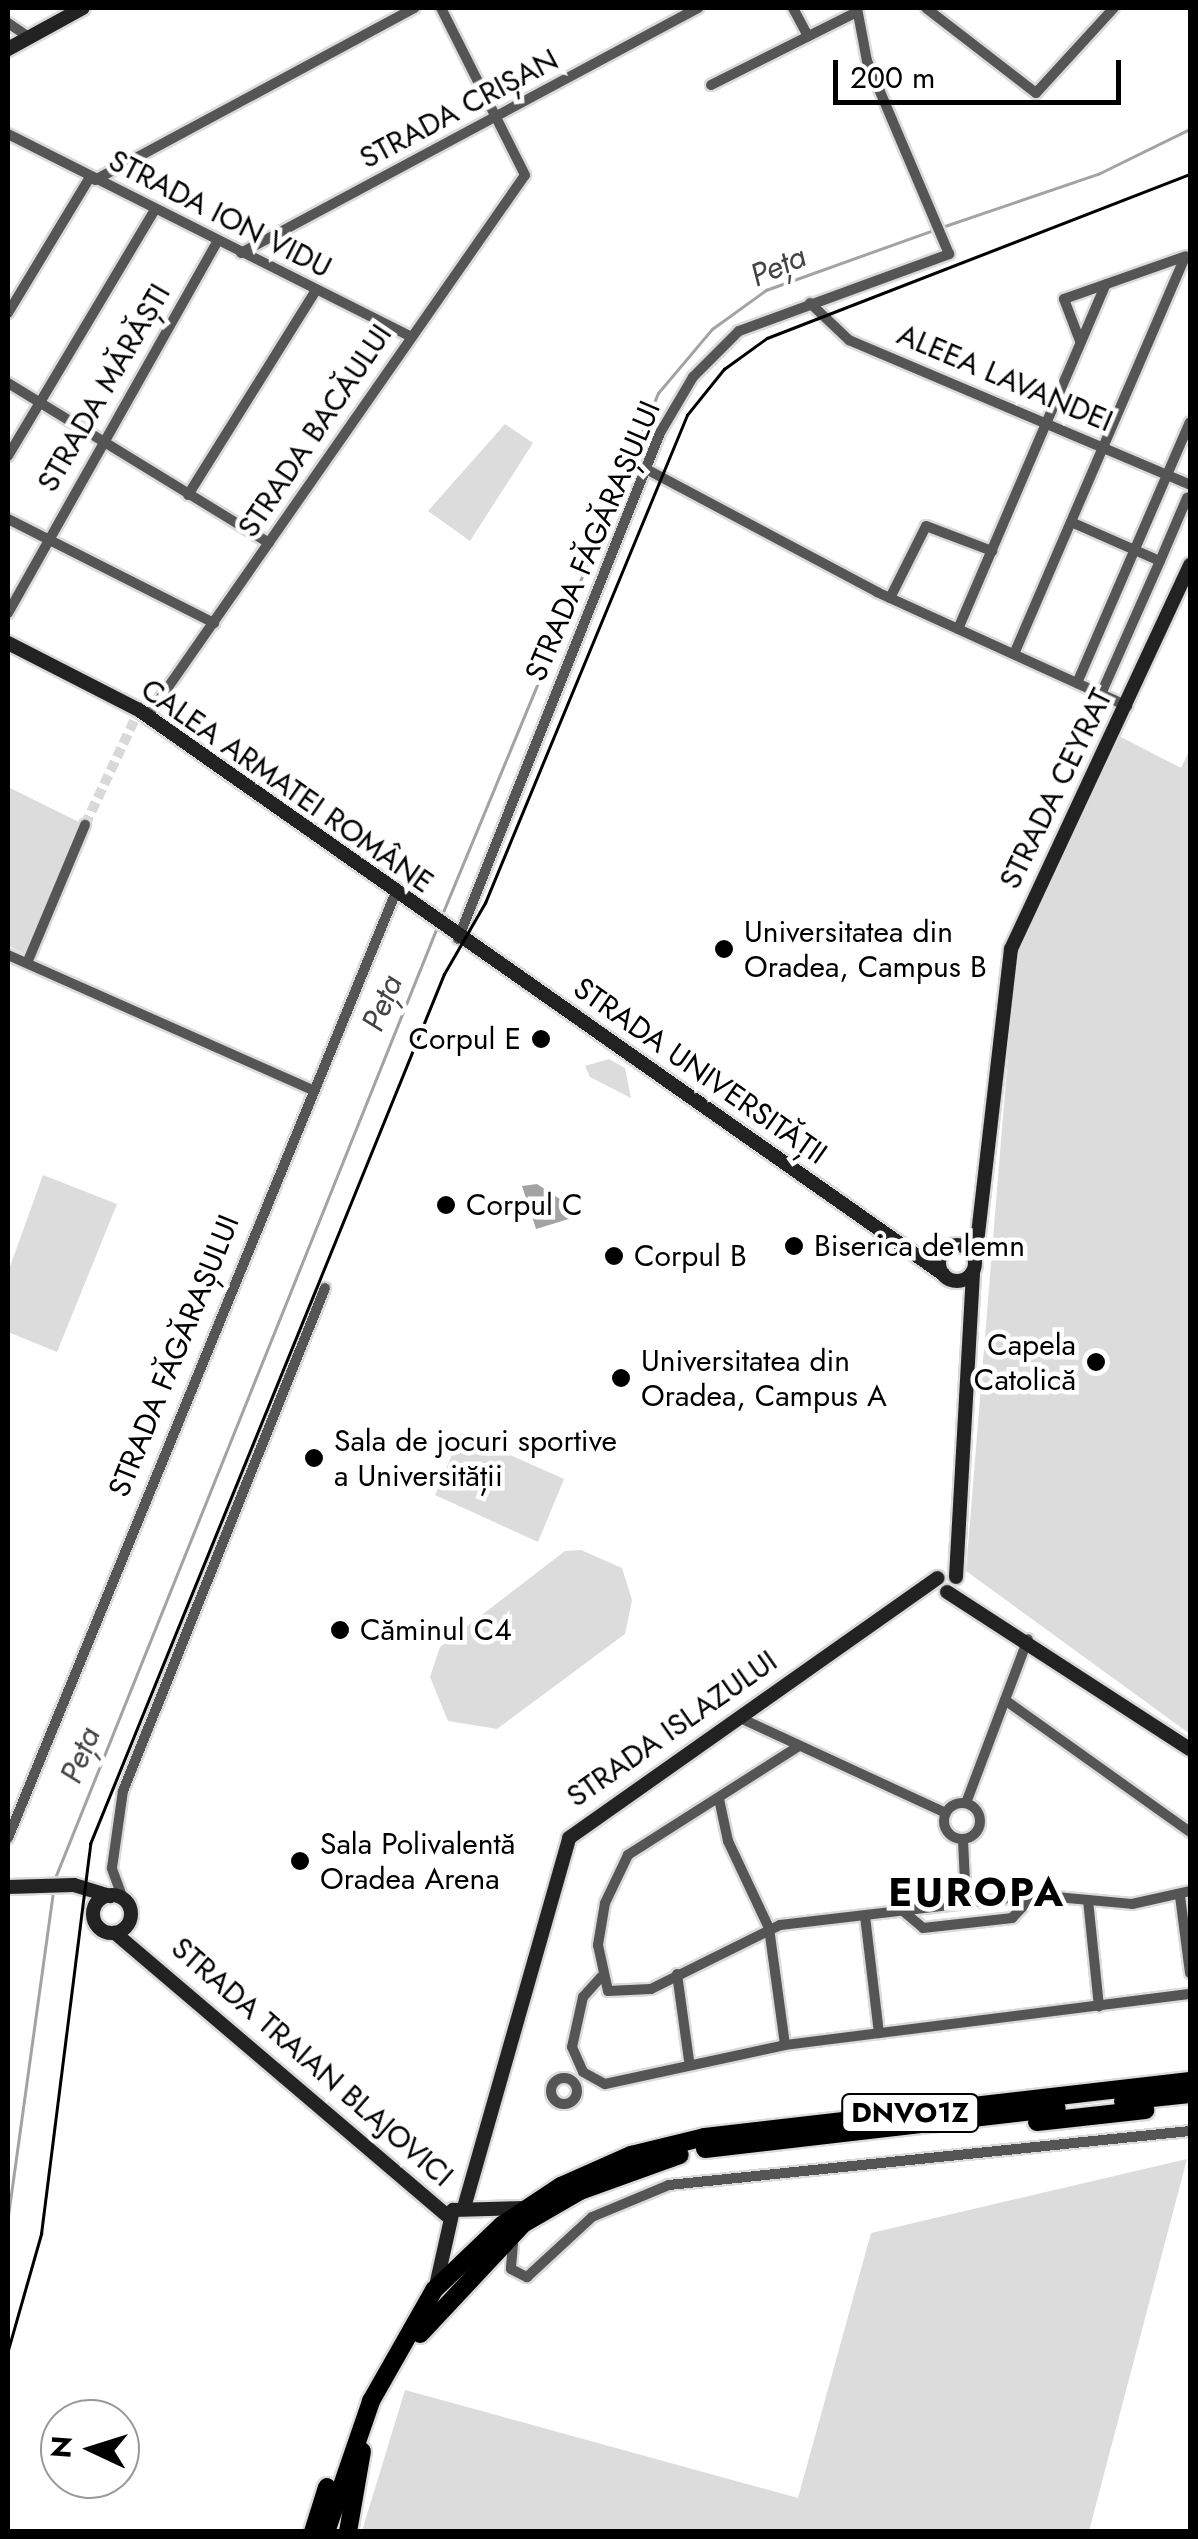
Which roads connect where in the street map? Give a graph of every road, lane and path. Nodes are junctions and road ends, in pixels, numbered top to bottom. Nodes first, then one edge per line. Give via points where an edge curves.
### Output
1 (83, 8) edge
2 (415, 8) edge
3 (441, 8) edge
4 (698, 8) edge
5 (794, 8) edge
6 (926, 8) edge
7 (1114, 8) edge
8 (857, 10) edge
9 (8, 22) edge
10 (808, 36) junction
11 (29, 37) junction
12 (8, 49) edge
13 (711, 85) dead end
14 (500, 117) junction
15 (8, 136) edge
16 (93, 178) junction
17 (154, 211) junction
18 (218, 242) junction
19 (242, 252) junction
20 (1188, 256) edge
21 (1106, 284) junction
22 (316, 290) junction
23 (810, 303) junction
24 (8, 313) edge
25 (408, 336) junction
26 (1080, 341) junction
27 (8, 383) edge
28 (37, 402) junction
29 (1048, 422) junction
30 (1190, 422) edge
31 (100, 442) junction
32 (1105, 447) junction
33 (8, 456) edge
34 (646, 469) junction
35 (1168, 476) junction
36 (1190, 485) edge
37 (188, 495) junction
38 (1187, 498) dead end
39 (8, 519) edge
40 (1071, 522) junction
41 (47, 540) junction
42 (269, 543) junction
43 (1135, 550) junction
44 (992, 551) junction
45 (1160, 561) junction
46 (1190, 566) edge
47 (890, 598) junction
48 (8, 613) edge
49 (214, 623) junction
50 (958, 629) junction
51 (8, 643) edge
52 (1014, 654) junction
53 (1077, 683) junction
54 (1101, 694) junction
55 (1128, 706) junction
56 (148, 716) junction
57 (85, 825) tunnel mouth
58 (394, 896) junction
59 (455, 938) junction
60 (8, 954) edge
61 (26, 963) junction
62 (310, 1089) junction
63 (982, 1223) junction
64 (948, 1248) junction
65 (914, 1255) junction
66 (974, 1265) junction
67 (948, 1277) junction
68 (325, 1288) dead end
69 (972, 1318) junction
70 (944, 1583) junction
71 (1028, 1638) junction
72 (1005, 1700) junction
73 (734, 1716) junction
74 (799, 1746) junction
75 (1190, 1749) edge
76 (719, 1799) junction
77 (966, 1803) junction
78 (946, 1814) junction
79 (1190, 1832) edge
80 (8, 1838) edge
81 (964, 1840) junction
82 (112, 1868) junction
83 (8, 1887) edge
84 (1185, 1893) edge
85 (1034, 1895) junction
86 (106, 1899) junction
87 (1088, 1900) junction
88 (966, 1904) junction
89 (904, 1911) junction
90 (130, 1916) junction
91 (865, 1916) junction
92 (769, 1928) junction
93 (115, 1933) junction
94 (142, 1948) junction
95 (1190, 1973) edge
96 (678, 1974) junction
97 (600, 1977) junction
98 (1190, 1994) edge
99 (1098, 2006) junction
100 (879, 2033) junction
101 (785, 2044) junction
102 (689, 2060) junction
103 (1190, 2070) edge
104 (583, 2072) junction
105 (1190, 2081) edge
106 (574, 2082) dead end
107 (1190, 2094) edge
108 (1190, 2104) edge
109 (902, 2120) junction
110 (1190, 2130) edge
111 (466, 2204) junction
112 (524, 2208) junction
113 (549, 2208) junction
114 (447, 2216) junction
115 (434, 2290) junction
116 (362, 2420) junction
117 (362, 2450) junction
118 (313, 2532) edge
119 (326, 2532) edge
120 (336, 2532) edge
121 (348, 2532) edge

1 - 11 street
2 - 16 street
3 - 14 street
4 - 14 street, STRADA CRIȘAN
5 - 10 street
6 - 7 street via 1029,92
8 - 10 street
8 - 23 street, STRADA FĂGĂRAȘULUI via 867,61 949,251
9 - 11 street
10 - 13 street
11 - 12 street
14 - 19 street, STRADA CRIȘAN
14 - 25 street, STRADA BACĂULUI via 525,174
15 - 16 street, STRADA ION VIDU
16 - 17 street, STRADA ION VIDU
16 - 24 street
17 - 18 street, STRADA ION VIDU
17 - 28 street
18 - 19 street, STRADA ION VIDU
18 - 31 street, STRADA MĂRĂȘTI
19 - 22 street, STRADA ION VIDU
20 - 21 street
20 - 32 street
21 - 26 street
21 - 26 street via 1064,299
22 - 25 street, STRADA ION VIDU
22 - 37 street
23 - 29 street, ALEEA LAVANDEI via 849,340
23 - 34 street, STRADA FĂGĂRAȘULUI via 721,345 671,410
25 - 42 street, STRADA BACĂULUI
26 - 29 street
27 - 28 street
28 - 31 street
28 - 33 street
29 - 32 street, ALEEA LAVANDEI
29 - 44 street
30 - 35 street
31 - 37 street
31 - 41 street, STRADA MĂRĂȘTI
32 - 35 street, ALEEA LAVANDEI
32 - 40 street
34 - 47 street
34 - 59 street, STRADA FĂGĂRAȘULUI
35 - 36 street, ALEEA LAVANDEI
35 - 43 street
37 - 42 street
38 - 45 street
39 - 41 street
40 - 43 street
40 - 52 street
41 - 48 street, STRADA MĂRĂȘTI
41 - 49 street
42 - 49 street, STRADA BACĂULUI
43 - 45 street
43 - 53 street
44 - 47 street via 926,526
44 - 50 street
45 - 54 street
46 - 55 street, STRADA CEYRAT
47 - 50 street
49 - 56 street, STRADA BACĂULUI
50 - 52 street
51 - 56 street, CALEA ARMATEI ROMÂNE
52 - 53 street
53 - 54 street
54 - 55 street
55 - 63 street, STRADA CEYRAT via 1011,949
56 - 58 street, CALEA ARMATEI ROMÂNE
57 - 61 street
58 - 59 street, CALEA ARMATEI ROMÂNE
58 - 62 street, STRADA FĂGĂRAȘULUI
59 - 65 street, STRADA UNIVERSITĂȚII
60 - 61 street
61 - 62 street
62 - 80 street, STRADA FĂGĂRAȘULUI
63 - 64 street
63 - 66 street, STRADA CEYRAT
64 - 65 street
64 - 66 street
64 - 67 street
65 - 67 street, STRADA UNIVERSITĂȚII
66 - 67 street
66 - 69 street
67 - 69 street, STRADA UNIVERSITĂȚII
68 - 82 street via 123,1790
69 - 70 street via 954,1552
70 - 71 street
70 - 73 street, STRADA ISLAZULUI
71 - 72 street
71 - 75 street
72 - 77 street
72 - 79 street
73 - 74 street
73 - 111 street, STRADA ISLAZULUI via 570,1838
74 - 76 street
74 - 78 street
76 - 92 street via 728,1842
76 - 97 street via 628,1855 615,1873
77 - 78 street
77 - 81 street via 980,1820
78 - 81 street via 945,1828
81 - 88 street
82 - 86 street
82 - 86 street
83 - 86 street via 70,1886
84 - 87 street
84 - 95 street
85 - 87 street
85 - 88 street
85 - 89 street via 1012,1918 923,1928
86 - 90 street, STRADA TRAIAN BLAJOVICI
86 - 93 street, STRADA TRAIAN BLAJOVICI via 96,1926
87 - 99 street
88 - 89 street
89 - 91 street
90 - 93 street
90 - 94 street, STRADA TRAIAN BLAJOVICI
91 - 92 street
91 - 100 street
92 - 96 street
92 - 101 street
93 - 94 street, STRADA TRAIAN BLAJOVICI
94 - 114 street, STRADA TRAIAN BLAJOVICI
96 - 97 street via 622,1996
96 - 102 street
97 - 104 street via 583,1997 572,2046
98 - 99 street
99 - 100 street
100 - 101 street
101 - 102 street
102 - 104 street via 618,2083
103 - 109 highway
104 - 106 street
105 - 109 highway, DNVO1Z
107 - 109 highway, DNVO1Z
108 - 109 highway
109 - 112 highway, DNVO1Z via 662,2146
109 - 113 highway, DNVO1Z via 664,2158
110 - 113 street via 682,2182 592,2217 527,2277 512,2269 508,2253
111 - 112 street, STRADA TRAIAN BLAJOVICI
111 - 114 street, STRADA TRAIAN BLAJOVICI
112 - 115 highway, DNVO1Z
113 - 117 highway, DNVO1Z via 448,2296 410,2349
114 - 115 street, STRADA TRAIAN BLAJOVICI
115 - 116 highway, DNVO1Z
116 - 118 highway via 340,2454
116 - 119 highway, DNVO1Z
117 - 120 highway, DNVO1Z
117 - 121 highway

